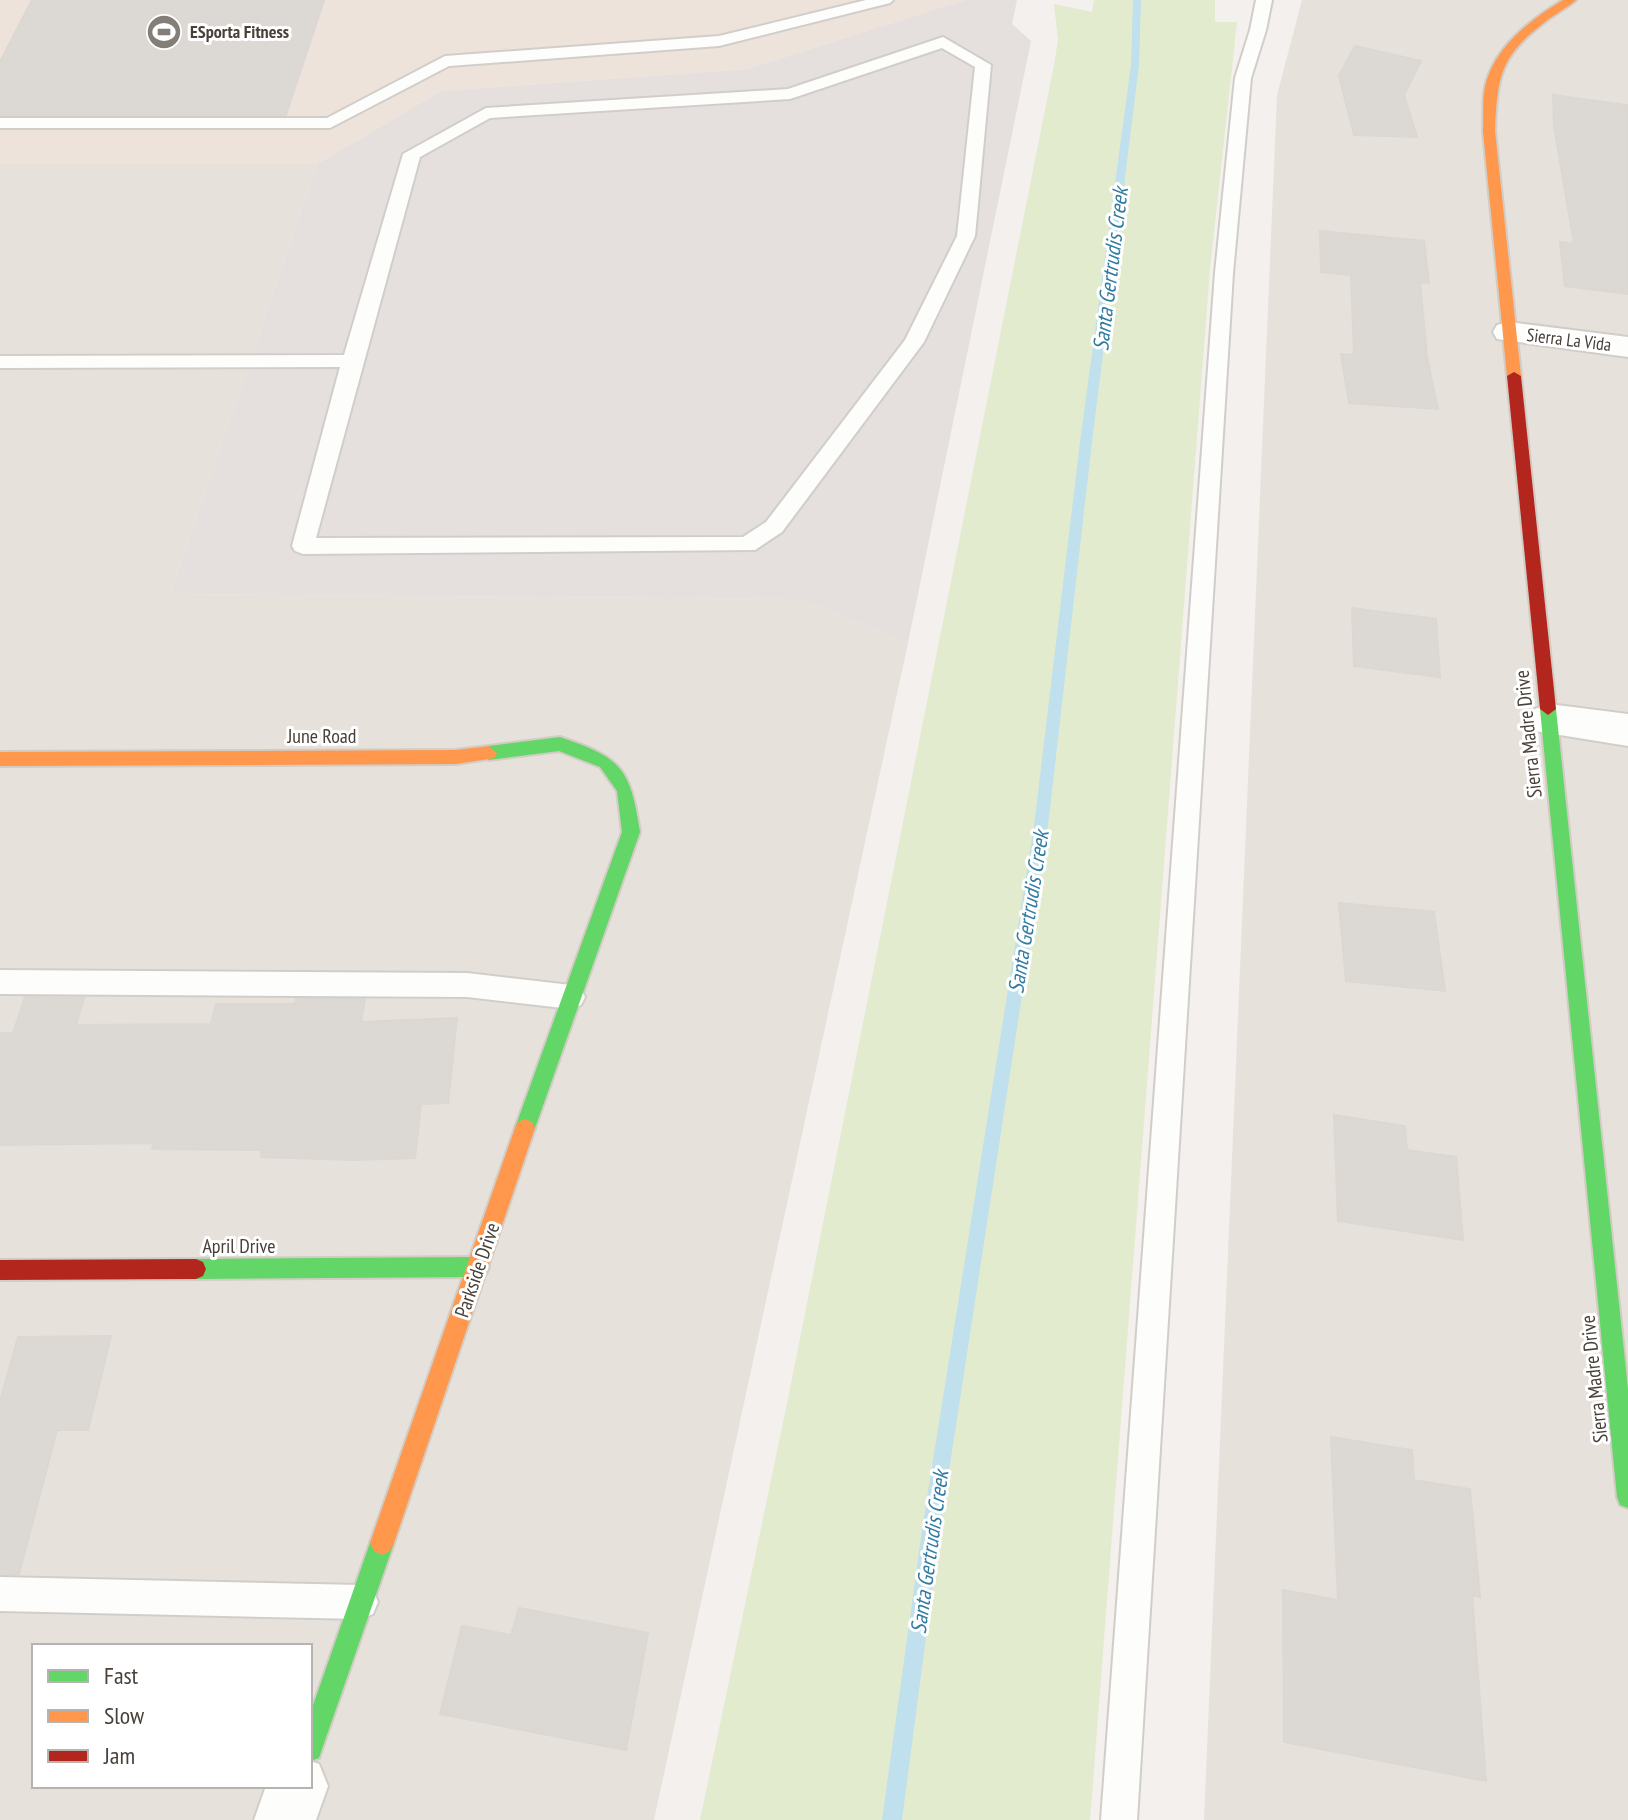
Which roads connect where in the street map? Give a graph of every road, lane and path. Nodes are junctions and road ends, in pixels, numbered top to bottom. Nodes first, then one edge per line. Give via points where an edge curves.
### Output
1 (885, 0) edge
2 (1264, 0) edge
3 (1571, 0) edge
4 (0, 123) edge
5 (1509, 332) junction
6 (1628, 347) edge
7 (352, 361) junction
8 (0, 362) edge
9 (1549, 720) junction
10 (1628, 730) edge
11 (0, 759) edge
12 (625, 790) joint
13 (0, 982) edge
14 (571, 997) junction
15 (479, 1267) junction
16 (0, 1270) edge
17 (1621, 1359) edge
18 (1628, 1497) edge
19 (0, 1594) edge
20 (361, 1602) junction
21 (312, 1743) edge
22 (296, 1788) edge
23 (285, 1820) edge
24 (1119, 1820) edge

1 - 4 lane via 719,41 445,61 330,123
2 - 24 lane via 1262,25 1243,78 1224,273
3 - 5 street, Sierra Madre Drive via 1542,16 1521,37 1491,85 1489,131
5 - 6 street, Sierra La Vida
5 - 9 street, Sierra Madre Drive
7 - 7 lane via 412,154 486,113 790,94 943,42 983,65 966,236 914,342 774,527 747,545 303,546
7 - 8 lane
9 - 10 street
9 - 17 street, Sierra Madre Drive
11 - 12 street, June Road via 456,757 560,744 606,762
12 - 14 street, Parkside Drive via 631,832
13 - 14 lane via 467,985
14 - 15 street, Parkside Drive
15 - 16 street, April Drive
15 - 20 street, Parkside Drive
17 - 18 street, Sierra Madre Drive
19 - 20 lane
20 - 21 street, Parkside Drive
22 - 23 street

